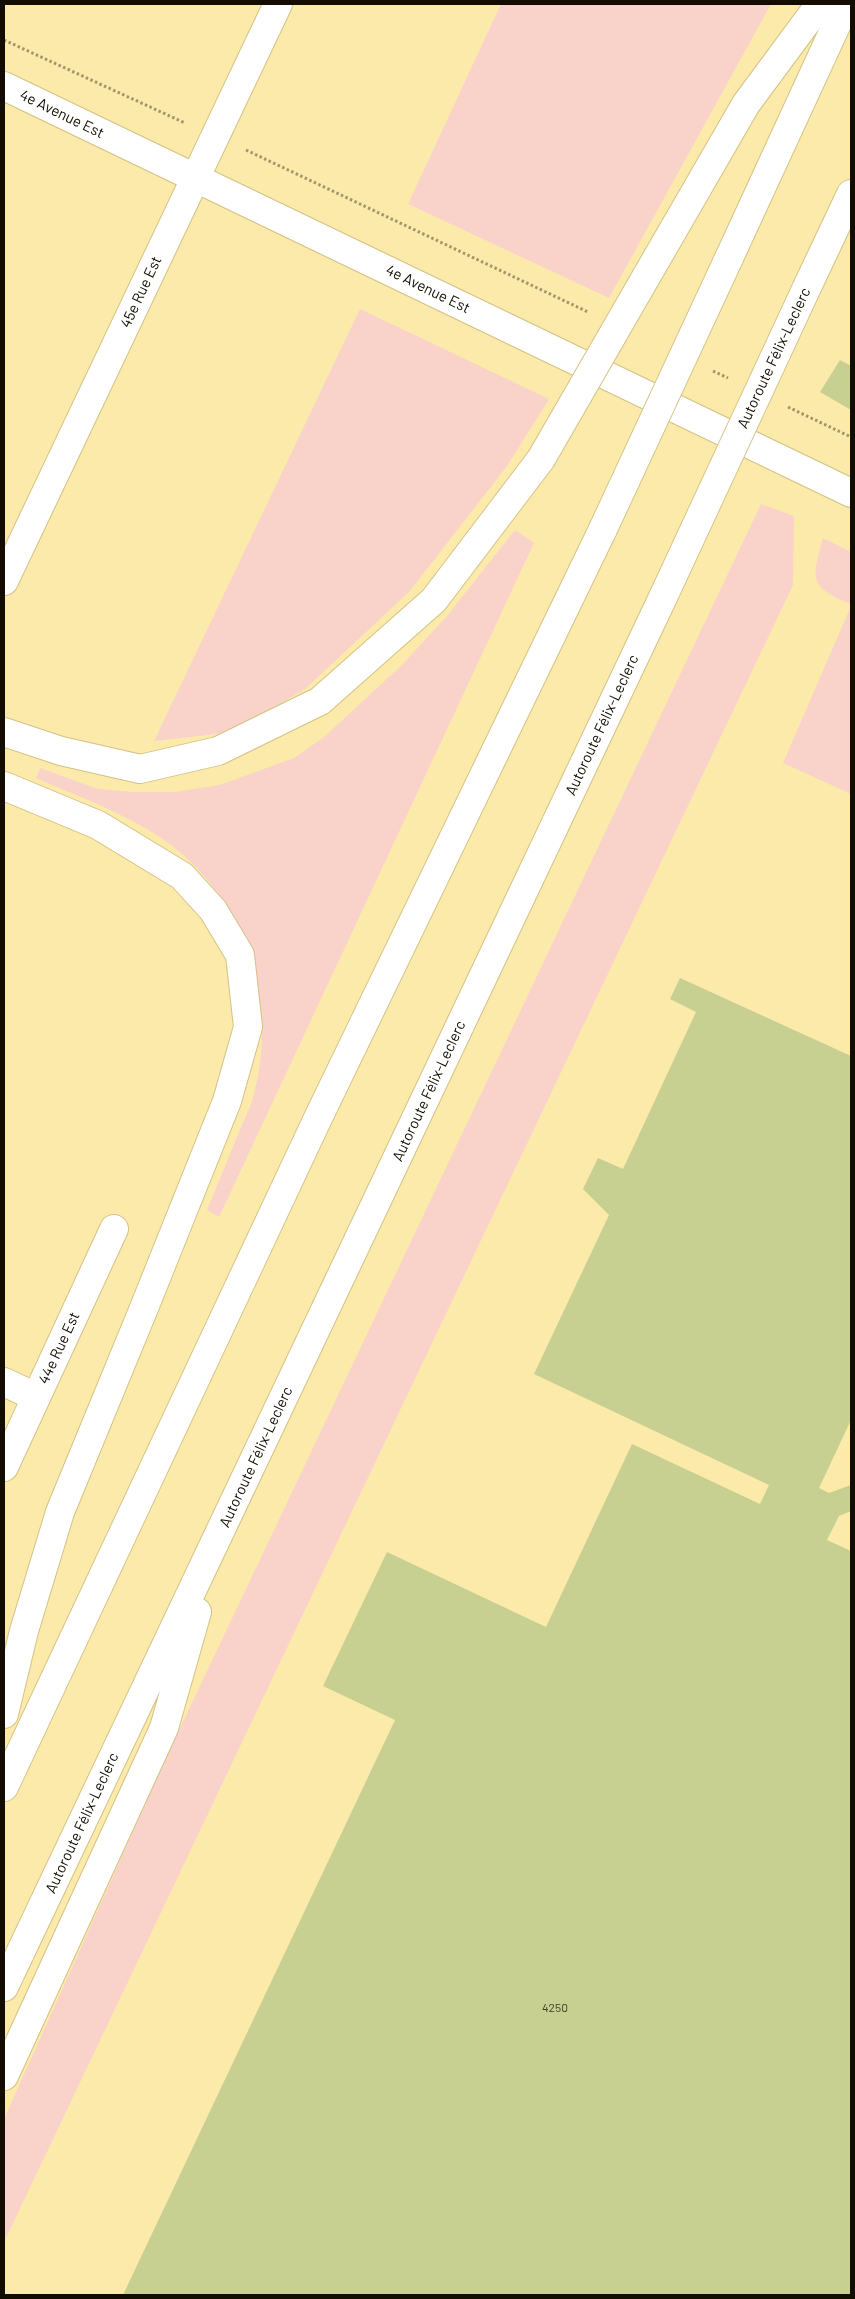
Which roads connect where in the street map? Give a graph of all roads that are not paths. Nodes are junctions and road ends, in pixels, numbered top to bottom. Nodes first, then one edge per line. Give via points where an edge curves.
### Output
1 (278, 4) edge
2 (820, 4) edge
3 (846, 4) edge
4 (4, 86) edge
5 (195, 177) junction
6 (851, 194) edge
7 (851, 493) edge
8 (4, 581) edge
9 (4, 732) edge
10 (4, 786) edge
11 (114, 1229) dead end
12 (4, 1382) edge
13 (36, 1397) junction
14 (4, 1467) edge
15 (217, 1539) junction
16 (4, 1714) edge
17 (4, 1787) edge
18 (4, 1987) edge
19 (4, 2076) edge

1 - 5 main road, 45e Rue Est
2 - 9 main road, bridge via 746,104 541,459 434,600 320,701 218,752 140,770 61,751
3 - 17 main road, bridge via 603,529 318,1118
4 - 5 main road, 4e Avenue Est
5 - 7 main road, 4e Avenue Est
5 - 8 main road, 45e Rue Est
6 - 15 main road, Autoroute Félix-Leclerc, bridge
10 - 16 main road via 98,825 182,876 213,910 240,955 248,1027 227,1101 60,1512 24,1631
11 - 13 main road, 44e Rue Est
12 - 13 main road
13 - 14 main road, 44e Rue Est
15 - 18 main road, Autoroute Félix-Leclerc
15 - 19 main road via 164,1728

